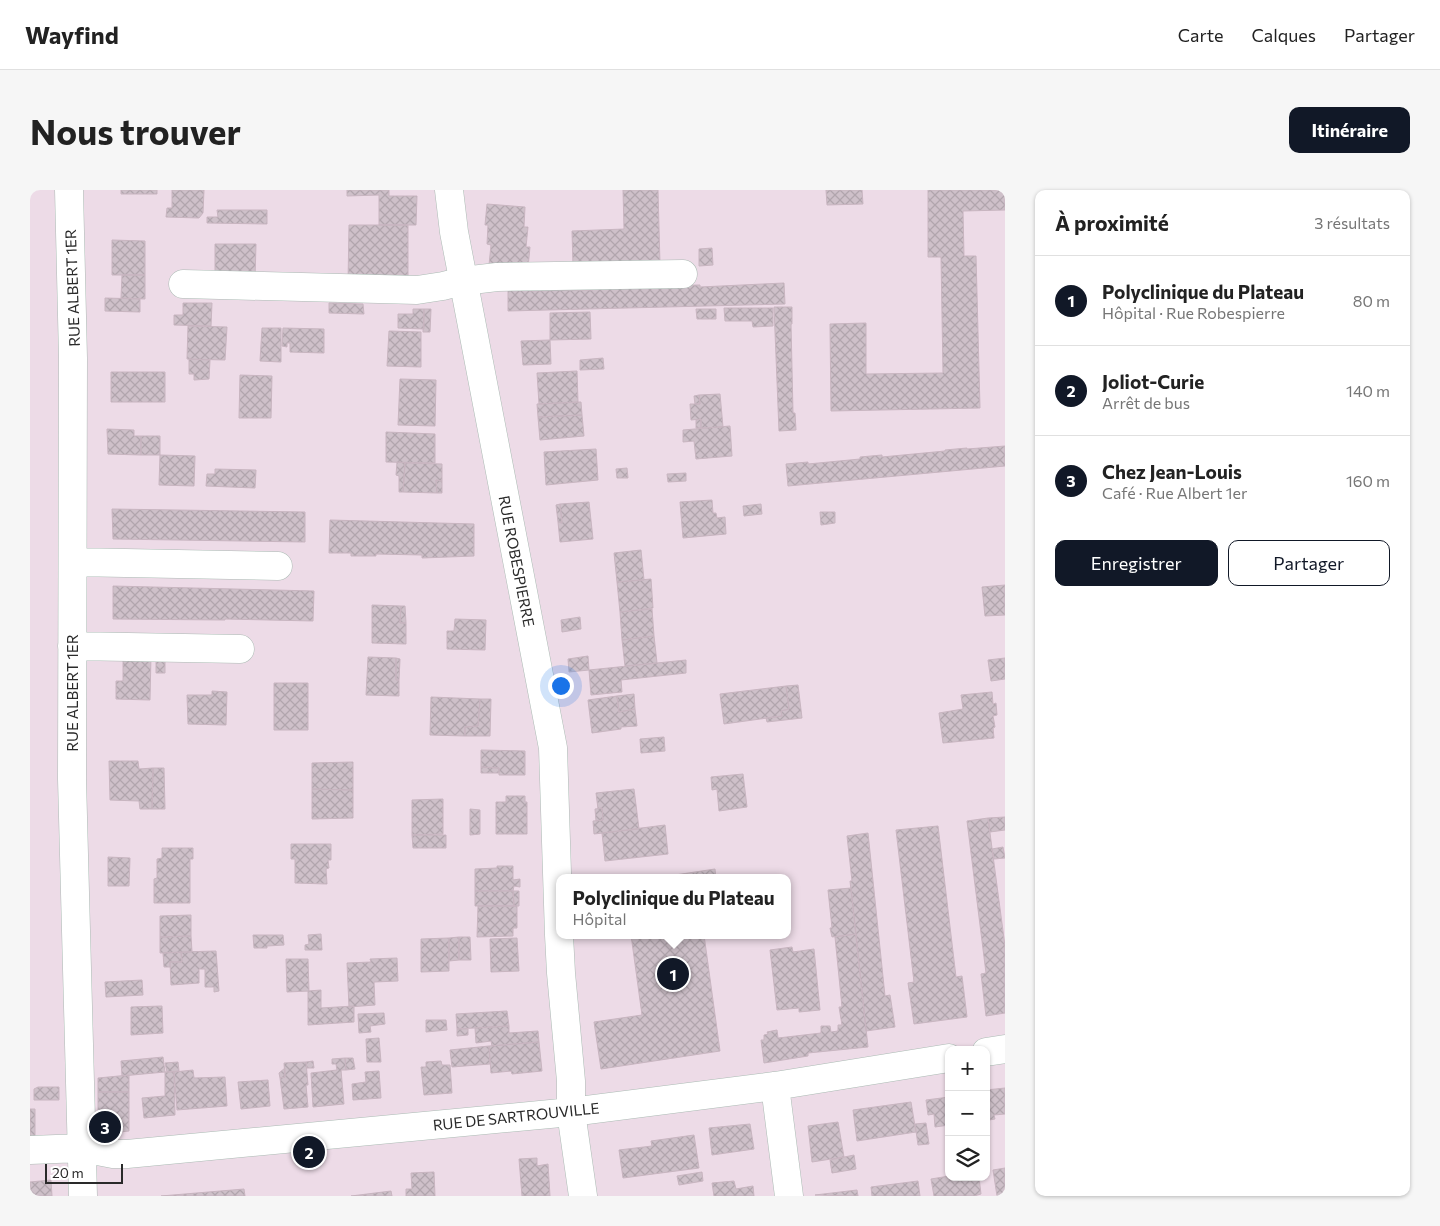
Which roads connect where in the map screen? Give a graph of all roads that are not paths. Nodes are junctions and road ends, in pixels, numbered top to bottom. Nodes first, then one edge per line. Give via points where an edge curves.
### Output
1 (69, 190) edge
2 (448, 190) edge
3 (683, 274) dead end
4 (463, 281) junction
5 (183, 284) dead end
6 (73, 562) junction
7 (278, 566) dead end
8 (72, 646) junction
9 (240, 649) dead end
10 (557, 874) edge
11 (559, 939) edge
12 (1005, 1049) edge
13 (990, 1051) edge
14 (945, 1059) edge
15 (775, 1086) junction
16 (571, 1112) junction
17 (82, 1148) junction
18 (30, 1150) edge
19 (83, 1196) edge
20 (583, 1196) edge
21 (789, 1196) edge

1 - 6 street, RUE ALBERT 1ER
2 - 4 street, RUE ROBESPIERRE
3 - 4 street via 497,277
4 - 5 street via 417,290
4 - 10 street, RUE ROBESPIERRE via 553,748
6 - 7 street
6 - 8 street, RUE ALBERT 1ER
8 - 9 street
8 - 17 street, RUE ALBERT 1ER via 72,779
11 - 16 street, RUE ROBESPIERRE
12 - 13 street
14 - 15 street, RUE DE SARTROUVILLE
15 - 16 street, RUE DE SARTROUVILLE
15 - 21 street
16 - 17 street, RUE DE SARTROUVILLE via 126,1154
16 - 20 street, RUE ROBESPIERRE
17 - 18 street, RUE DE SARTROUVILLE
17 - 19 street, RUE ALBERT 1ER

